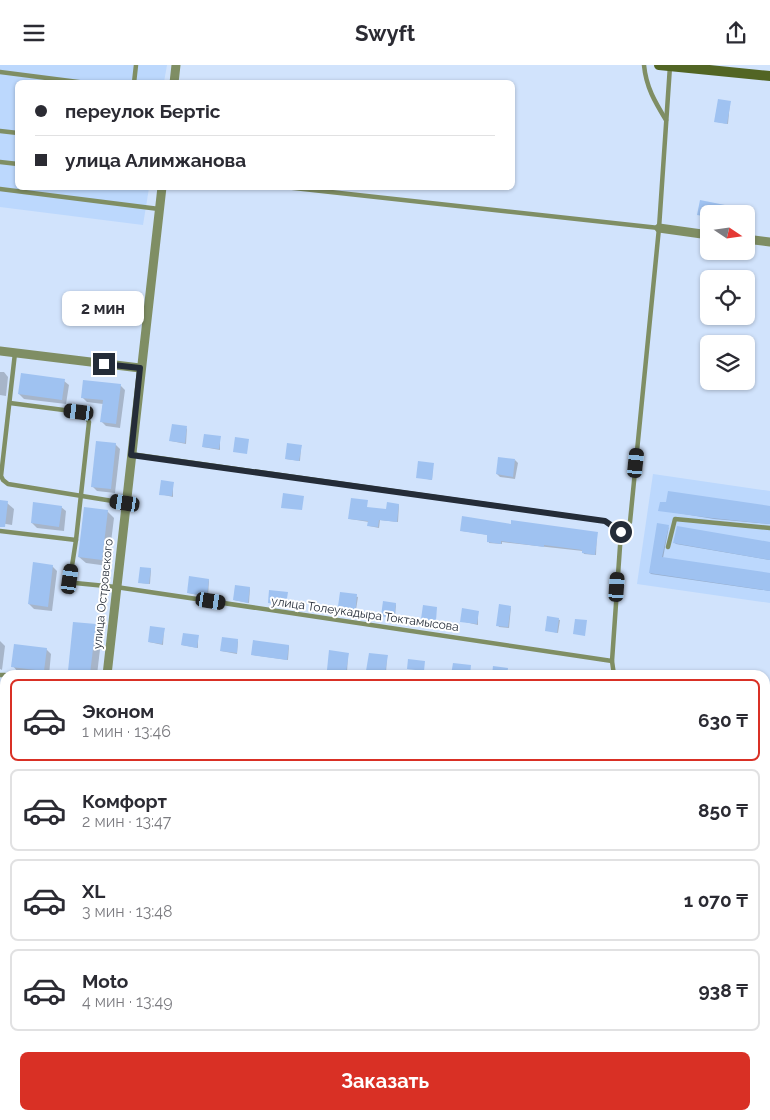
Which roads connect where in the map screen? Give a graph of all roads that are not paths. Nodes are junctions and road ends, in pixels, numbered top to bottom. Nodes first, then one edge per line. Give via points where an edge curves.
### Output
1 (136, 65) edge
2 (176, 65) edge
3 (644, 65) edge
4 (663, 65) edge
5 (0, 73) edge
6 (770, 76) edge
7 (60, 80) edge
8 (134, 80) edge
9 (174, 80) edge
10 (667, 121) junction
11 (0, 131) edge
12 (15, 133) edge
13 (0, 162) edge
14 (15, 164) edge
15 (0, 189) edge
16 (162, 190) edge
17 (312, 190) edge
18 (159, 209) junction
19 (659, 228) junction
20 (700, 234) edge
21 (755, 240) edge
22 (770, 242) edge
23 (0, 351) edge
24 (15, 353) junction
25 (140, 368) junction
26 (10, 403) junction
27 (131, 455) junction
28 (81, 496) junction
29 (125, 503) junction
30 (770, 528) edge
31 (0, 531) edge
32 (621, 532) junction
33 (76, 541) junction
34 (668, 547) dead end
35 (116, 587) junction
36 (612, 661) junction
37 (107, 670) edge
38 (613, 670) edge

1 - 8 lane
2 - 9 street
3 - 10 lane via 651,96
4 - 6 street
4 - 10 lane
5 - 7 lane
10 - 19 lane
11 - 12 lane
13 - 14 lane
15 - 18 lane
16 - 18 street, улица Островского
17 - 19 lane
18 - 25 street, улица Островского
19 - 20 street
19 - 32 lane via 630,522
21 - 22 street
23 - 24 street
24 - 25 street
24 - 26 lane
25 - 27 street, улица Островского
26 - 28 lane via 3,480 8,484
26 - 28 lane via 79,412 88,419
27 - 29 street, улица Островского
27 - 32 lane via 605,521
28 - 29 lane
28 - 33 lane
29 - 35 street, улица Островского
30 - 34 lane via 675,519
31 - 33 lane
32 - 36 lane
33 - 35 lane, улица Толеукадыра Токтамысова via 71,581
35 - 36 lane, улица Толеукадыра Токтамысова
35 - 37 street, улица Островского
36 - 38 lane

